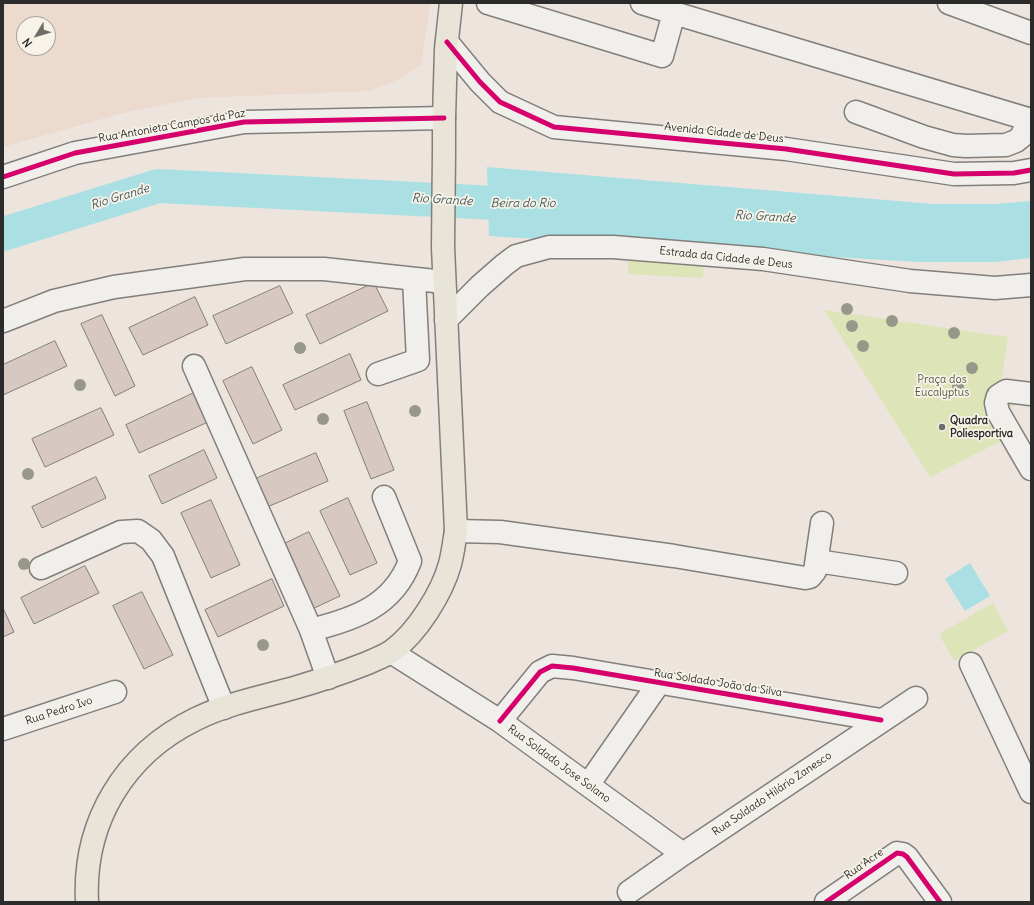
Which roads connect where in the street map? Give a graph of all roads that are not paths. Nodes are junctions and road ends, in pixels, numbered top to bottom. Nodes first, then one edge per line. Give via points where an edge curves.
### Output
1 (451, 3) edge
2 (488, 3) edge
3 (642, 3) edge
4 (949, 3) edge
5 (674, 13) junction
6 (1031, 33) edge
7 (447, 42) junction
8 (856, 112) dead end
9 (1030, 120) edge
10 (444, 124) junction
11 (1031, 170) edge
12 (3, 177) edge
13 (427, 281) junction
14 (1031, 285) edge
15 (446, 320) junction
16 (3, 321) edge
17 (194, 366) dead end
18 (378, 374) dead end
19 (1031, 394) edge
20 (1031, 469) edge
21 (384, 497) dead end
22 (822, 523) dead end
23 (456, 531) junction
24 (817, 561) junction
25 (41, 568) dead end
26 (896, 573) dead end
27 (311, 630) junction
28 (391, 652) junction
29 (971, 664) dead end
30 (328, 678) junction
31 (659, 683) junction
32 (114, 692) dead end
33 (916, 698) dead end
34 (224, 708) junction
35 (881, 720) junction
36 (500, 721) junction
37 (3, 729) edge
38 (588, 785) junction
39 (1031, 792) edge
40 (683, 854) junction
41 (629, 892) dead end
42 (87, 902) edge
43 (826, 902) edge
44 (940, 902) edge

1 - 7 main road
2 - 5 street via 662,56
3 - 5 street
4 - 6 street
5 - 9 street
7 - 10 main road
7 - 11 street, Avenida Cidade de Deus via 500,102 554,127 786,150 954,174 1014,173
8 - 9 street via 924,137 966,146 1006,145 1016,141
10 - 12 street, Rua Antonieta Campos da Paz via 244,122 75,153
10 - 13 main road via 442,247
13 - 15 main road
13 - 16 street via 324,269 245,269 114,287 54,301
13 - 18 street via 418,360
14 - 15 street, Estrada da Cidade de Deus via 995,288 910,281 763,260 613,247 549,247 516,256 488,278
15 - 23 main road
17 - 27 street
19 - 20 street via 1006,391 998,396 996,403 998,412
21 - 27 street via 410,561 405,574 391,593 373,607 349,619
22 - 24 street
23 - 24 street via 500,532 674,556 805,578 810,577 815,571
23 - 28 main road via 450,564 439,592 428,610
24 - 26 street
25 - 34 street via 121,532 138,531 151,540 163,556
27 - 30 street
28 - 30 main road
28 - 36 street, Rua Soldado Jose Solano
29 - 39 street
30 - 34 main road
31 - 35 street, Rua Soldado João da Silva
31 - 36 street, Rua Soldado João da Silva via 552,666 540,672
31 - 38 street
32 - 37 street, Rua Pedro Ivo
33 - 35 street, Rua Soldado Hilário Zanesco
34 - 42 main road via 197,718 152,746 118,786 107,804 90,848
35 - 40 street, Rua Soldado Hilário Zanesco
36 - 38 street, Rua Soldado Jose Solano
38 - 40 street, Rua Soldado Jose Solano
40 - 41 street, Rua Soldado Hilário Zanesco
43 - 44 street, Rua Acre via 900,852 907,857

